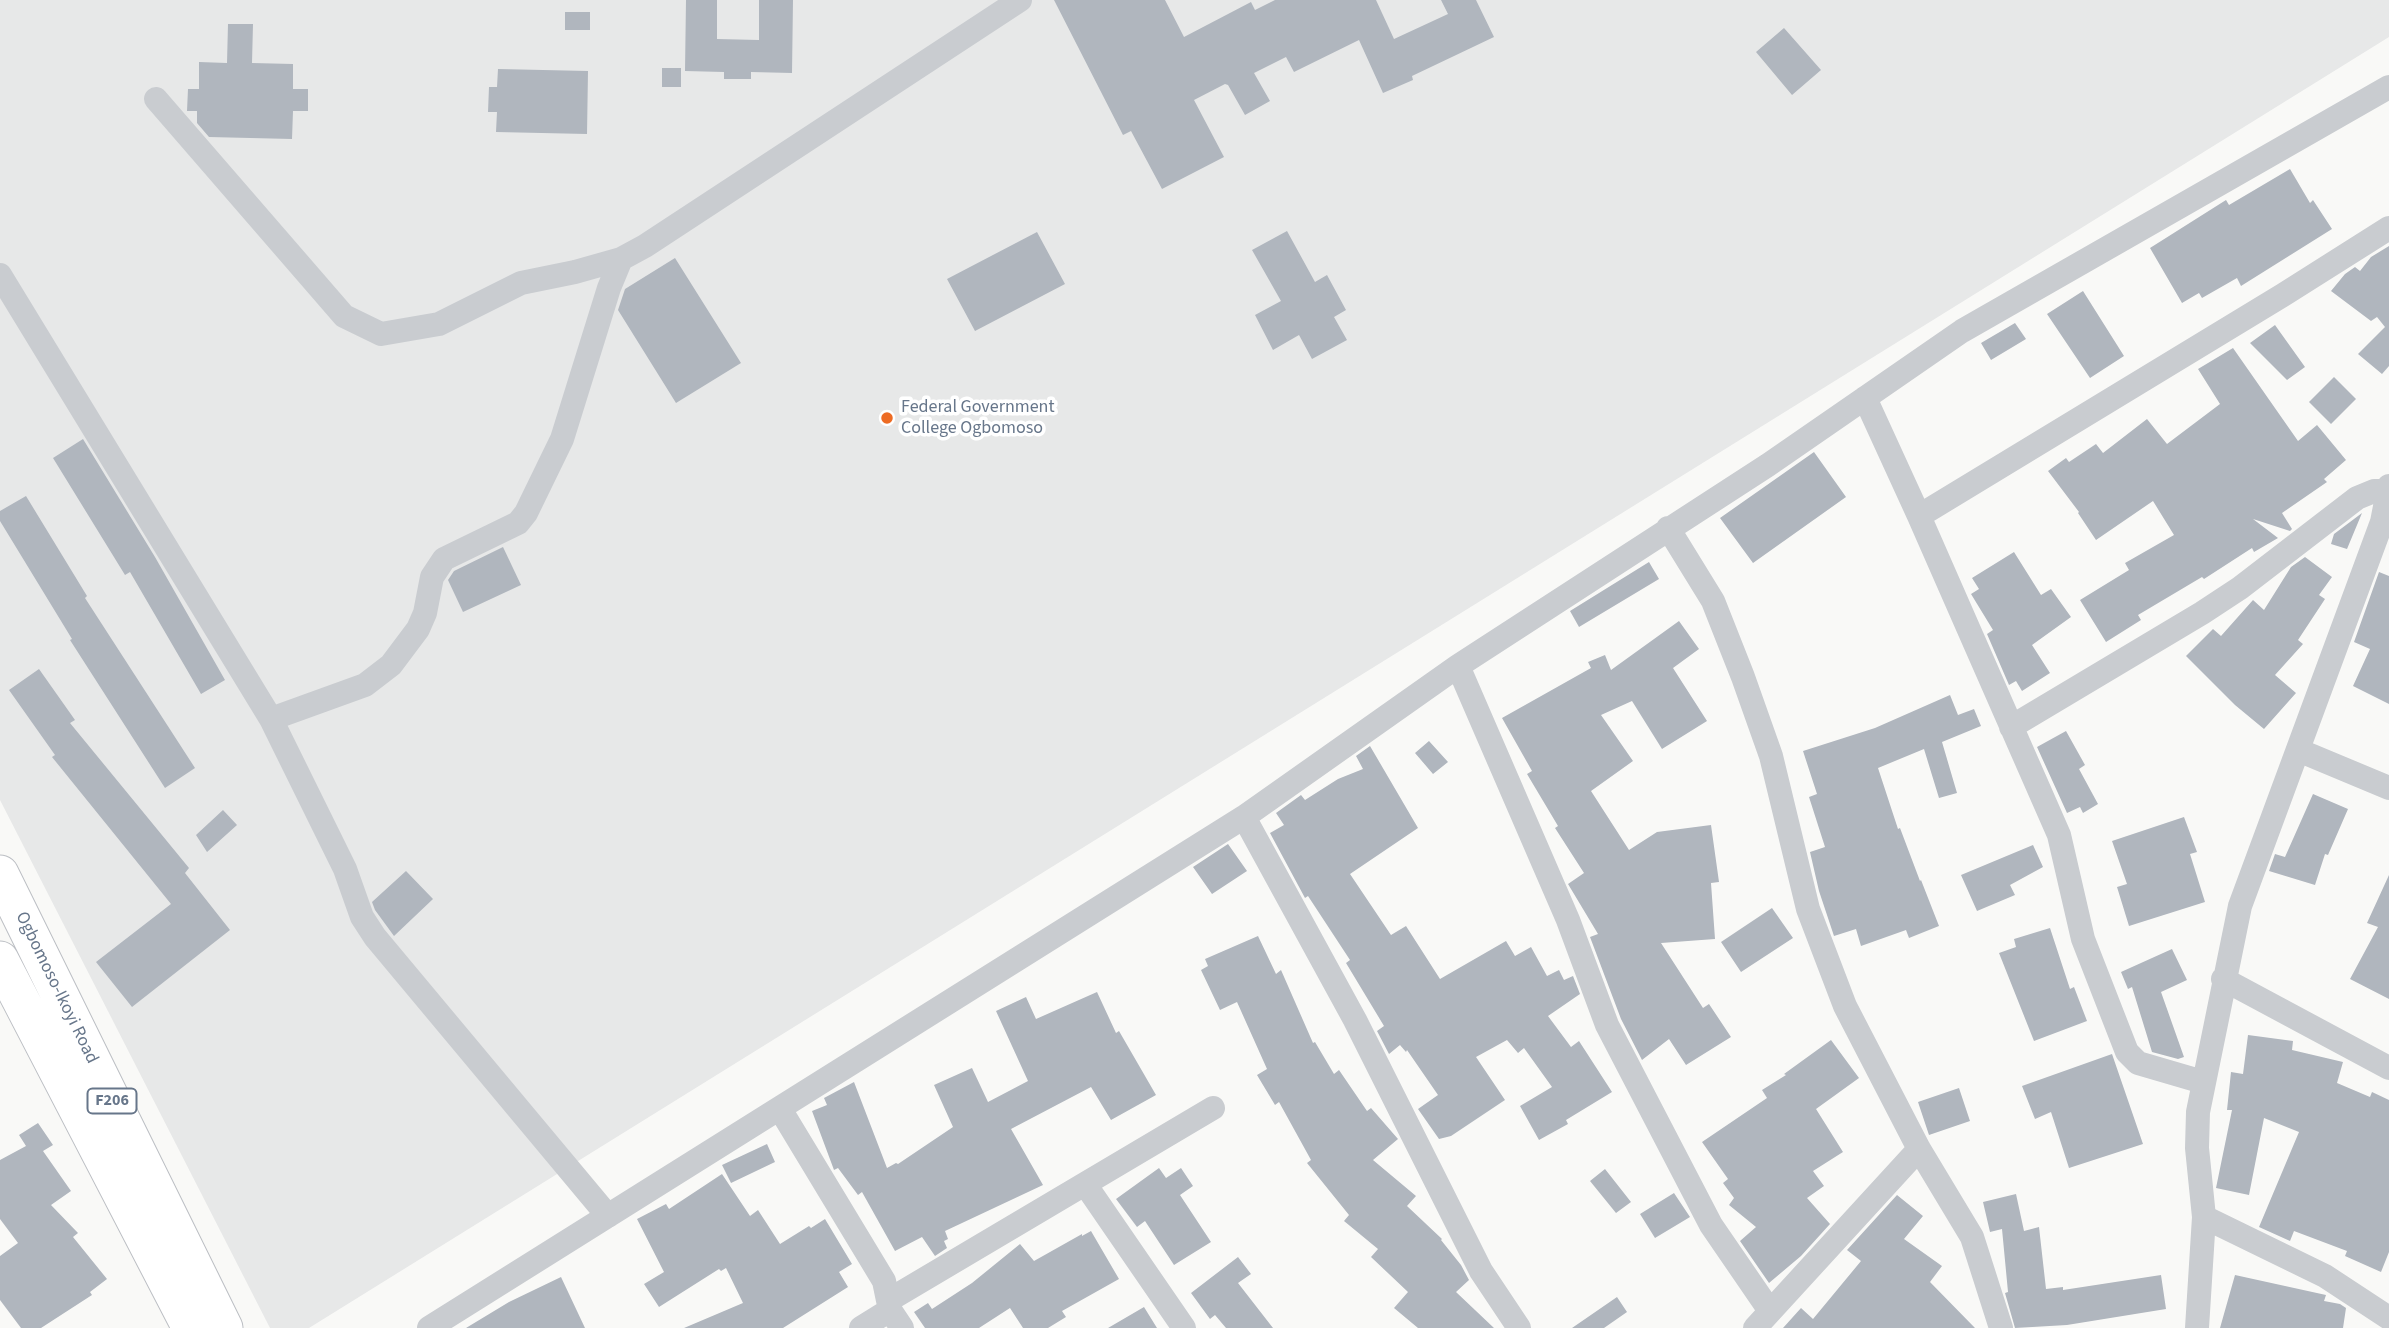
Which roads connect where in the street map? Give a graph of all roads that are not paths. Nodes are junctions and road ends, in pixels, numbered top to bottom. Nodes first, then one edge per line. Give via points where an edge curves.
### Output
1 (1015, 2) edge
2 (2389, 87) edge
3 (156, 99) dead end
4 (2389, 228) edge
5 (621, 259) junction
6 (0, 275) edge
7 (1865, 398) junction
8 (2388, 488) edge
9 (1919, 516) junction
10 (2386, 524) edge
11 (1668, 528) junction
12 (1458, 666) junction
13 (271, 719) junction
14 (2011, 727) junction
15 (2298, 750) junction
16 (2389, 788) edge
17 (1244, 817) junction
18 (0, 874) edge
19 (0, 960) edge
20 (2223, 979) junction
21 (2389, 1068) edge
22 (2203, 1082) junction
23 (780, 1108) junction
24 (1213, 1108) dead end
25 (1919, 1149) junction
26 (1085, 1184) junction
27 (608, 1216) junction
28 (2204, 1217) junction
29 (894, 1313) edge
30 (2389, 1318) edge
31 (1762, 1320) edge
32 (191, 1328) edge
33 (224, 1328) edge
34 (429, 1328) edge
35 (861, 1328) edge
36 (1184, 1328) edge
37 (1519, 1328) edge
38 (2001, 1328) edge
39 (2197, 1328) edge

1 - 5 street
2 - 7 street via 1962,331
3 - 5 street via 344,316 381,334 439,324 521,283
4 - 9 street
5 - 13 street via 562,439 526,513 518,523 444,559 432,578 418,629 391,665 365,685
6 - 13 street
7 - 9 street
7 - 11 street
8 - 10 street
8 - 14 street via 2357,498 2240,588
9 - 14 street
10 - 15 street
11 - 12 street
11 - 25 street via 1713,601 1743,677 1771,756 1808,909 1845,1006
12 - 17 street
12 - 31 street via 1568,920 1607,1025
13 - 27 street via 375,937
14 - 22 street via 2059,835 2083,939 2127,1052 2138,1063
15 - 16 street
15 - 20 street via 2240,906
17 - 23 street
17 - 37 street via 1355,1020 1481,1271
18 - 33 main road, Ogbomoso-Ikoyi Road / F206
19 - 32 main road, Ogbomoso-Ikoyi Road / F206
20 - 21 street
20 - 22 street
22 - 28 street via 2197,1148
23 - 27 street
23 - 29 street via 884,1281
24 - 26 street
25 - 31 street
25 - 38 street via 1972,1237
26 - 29 street
26 - 36 street
27 - 34 street
28 - 30 street via 2325,1276
28 - 39 street
29 - 35 street

